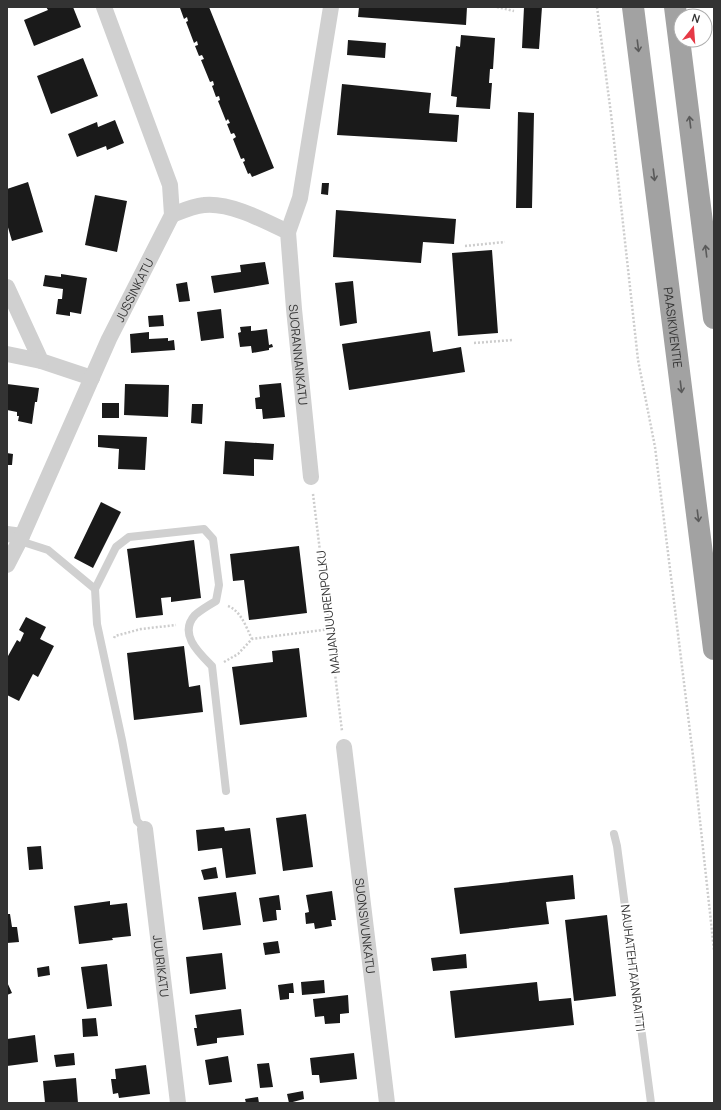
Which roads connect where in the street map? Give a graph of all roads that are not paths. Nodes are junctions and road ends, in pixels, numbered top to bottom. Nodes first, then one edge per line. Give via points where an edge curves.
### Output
1 (104, 7) edge
2 (331, 7) edge
3 (633, 7) edge
4 (675, 7) edge
5 (172, 215) junction
6 (288, 232) junction
7 (7, 287) edge
8 (714, 318) edge
9 (7, 354) edge
10 (41, 361) junction
11 (92, 378) junction
12 (311, 478) road end
13 (16, 537) edge
14 (7, 565) edge
15 (95, 589) junction
16 (714, 649) edge
17 (344, 748) road end
18 (226, 791) dead end
19 (146, 829) joint
20 (614, 834) dead end
21 (178, 1103) edge
22 (387, 1103) edge
23 (651, 1103) edge

1 - 5 street via 170,185
2 - 6 street, SUORANNANKATU via 300,198
3 -> 16 highway, PAASIKIVENTIE
8 -> 4 highway
5 - 6 street via 202,205 220,206 260,219
5 - 11 street, JUSSINKATU
6 - 12 street, SUORANNANKATU
7 - 10 street
9 - 10 street
10 - 11 street
11 - 13 street, JUSSINKATU
13 - 14 street, JUSSINKATU
13 - 15 lane via 48,550
15 - 18 lane via 116,547 129,536 204,529 213,539 219,586 216,601 195,616 189,627 189,636 197,651 212,666
15 - 19 lane via 98,624 137,821
17 - 22 street, SUONSIVUNKATU
19 - 21 street, JUURIKATU
20 - 23 lane, NAUHATEHTAANRAITTI

